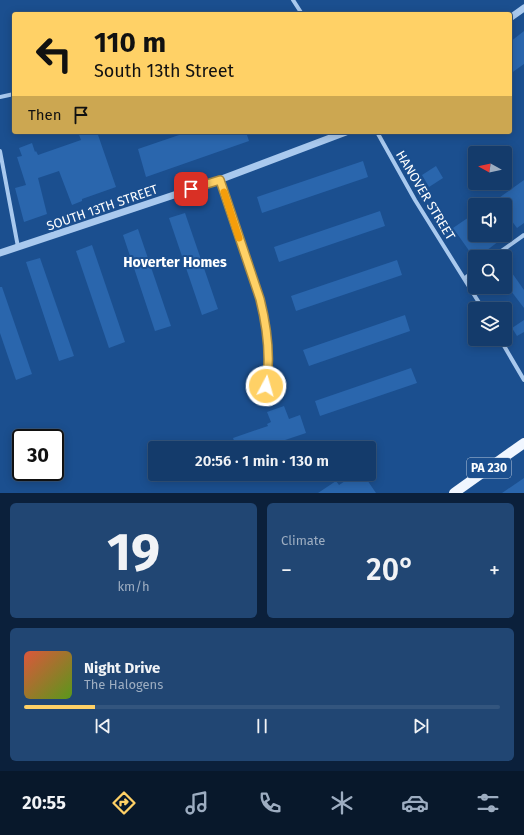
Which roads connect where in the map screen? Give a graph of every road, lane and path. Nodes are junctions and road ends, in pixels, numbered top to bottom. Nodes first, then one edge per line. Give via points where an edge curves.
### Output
1 (290, 0) edge
2 (299, 0) edge
3 (294, 2) edge
4 (524, 8) edge
5 (301, 12) edge
6 (512, 17) edge
7 (12, 94) edge
8 (0, 97) edge
9 (341, 134) edge
10 (379, 134) edge
11 (0, 151) edge
12 (220, 180) junction
13 (524, 235) edge
14 (18, 247) junction
15 (503, 250) edge
16 (0, 253) edge
17 (468, 275) edge
18 (464, 278) junction
19 (479, 302) edge
20 (504, 346) edge
21 (524, 380) edge
22 (264, 399) dead end
23 (524, 443) edge
24 (454, 493) edge

1 - 3 street
2 - 3 street
3 - 5 street
4 - 6 street
7 - 8 street
9 - 12 street, SOUTH 13TH STREET
10 - 18 street, HANOVER STREET via 415,200
11 - 14 street
12 - 14 street, SOUTH 13TH STREET
12 - 22 street via 265,319 268,373
13 - 15 street
14 - 16 street, SOUTH 13TH STREET
17 - 18 street
18 - 19 street, HANOVER STREET
20 - 21 street
23 - 24 main road, PA 230

